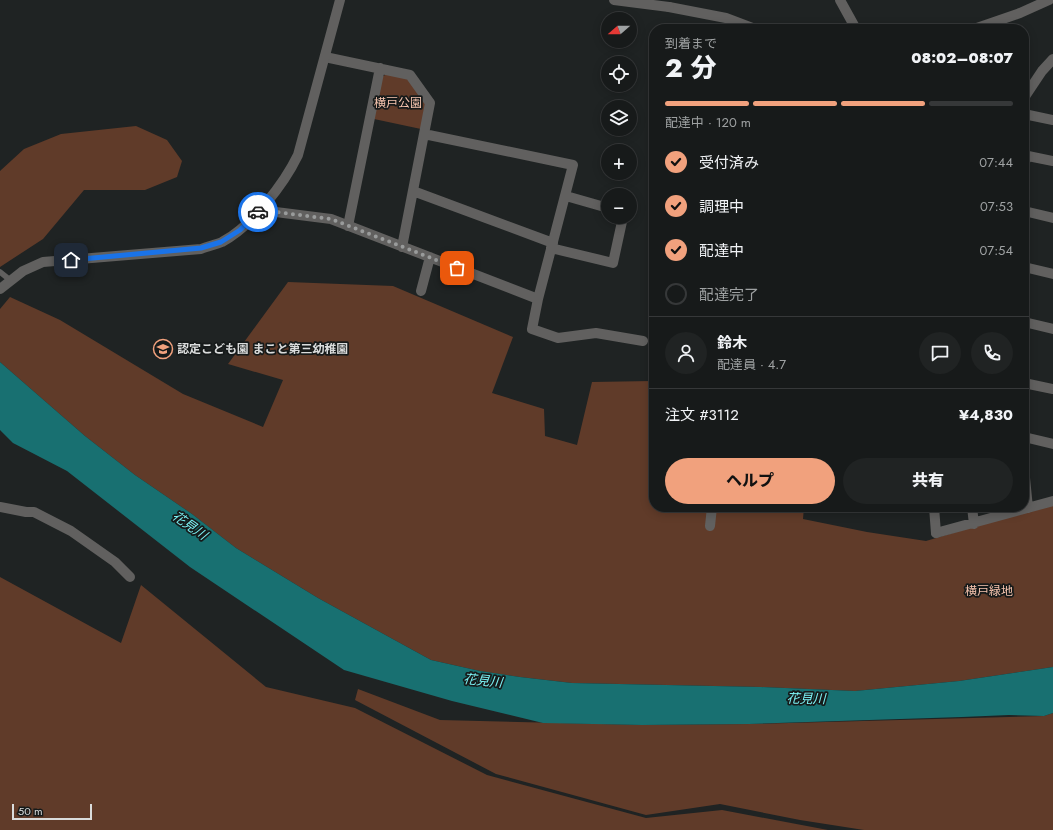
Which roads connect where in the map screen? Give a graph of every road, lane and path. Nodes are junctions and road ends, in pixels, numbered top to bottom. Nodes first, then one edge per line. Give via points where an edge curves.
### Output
1 (340, 0) edge
2 (614, 0) edge
3 (840, 0) edge
4 (1049, 0) edge
5 (741, 24) edge
6 (853, 24) edge
7 (988, 24) edge
8 (325, 57) junction
9 (1053, 59) edge
10 (380, 68) junction
11 (1029, 90) edge
12 (1029, 115) edge
13 (1053, 120) edge
14 (424, 134) junction
15 (1029, 156) edge
16 (1053, 162) edge
17 (413, 191) junction
18 (566, 196) junction
19 (601, 206) edge
20 (260, 210) junction
21 (1029, 212) edge
22 (1053, 218) edge
23 (621, 224) edge
24 (348, 226) junction
25 (552, 245) junction
26 (402, 247) junction
27 (430, 257) junction
28 (1029, 268) edge
29 (0, 272) edge
30 (1053, 274) edge
31 (10, 280) junction
32 (1, 288) edge
33 (420, 291) dead end
34 (538, 299) junction
35 (1029, 323) edge
36 (1053, 329) edge
37 (643, 341) dead end
38 (1029, 384) edge
39 (1053, 389) edge
40 (1029, 438) edge
41 (1053, 444) edge
42 (1053, 501) edge
43 (0, 507) edge
44 (1029, 508) edge
45 (711, 512) edge
46 (934, 512) edge
47 (973, 512) edge
48 (1014, 512) edge
49 (974, 524) junction
50 (710, 526) dead end
51 (130, 577) dead end

1 - 8 street
2 - 5 street via 669,7 726,18
3 - 6 street
4 - 7 street
8 - 10 street
8 - 20 street via 298,155 292,168
9 - 11 street
10 - 14 street via 410,75 430,104
10 - 24 street
12 - 13 street
14 - 17 street
14 - 18 street via 573,164
15 - 16 street
17 - 25 street
17 - 26 street
18 - 19 street
18 - 25 street
20 - 24 street via 331,219
20 - 31 street via 240,230 221,242 201,248 43,262
21 - 22 street
23 - 25 street via 613,263
24 - 26 street
25 - 34 street
26 - 27 street
27 - 33 street
27 - 34 street
28 - 30 street
29 - 31 lane
31 - 32 street
34 - 37 street via 532,329 558,338 596,332
35 - 36 street
38 - 39 street
40 - 41 street
42 - 44 street
43 - 51 street via 34,512 71,531 115,562
45 - 50 street
46 - 49 street via 936,533
47 - 49 street
48 - 49 street

